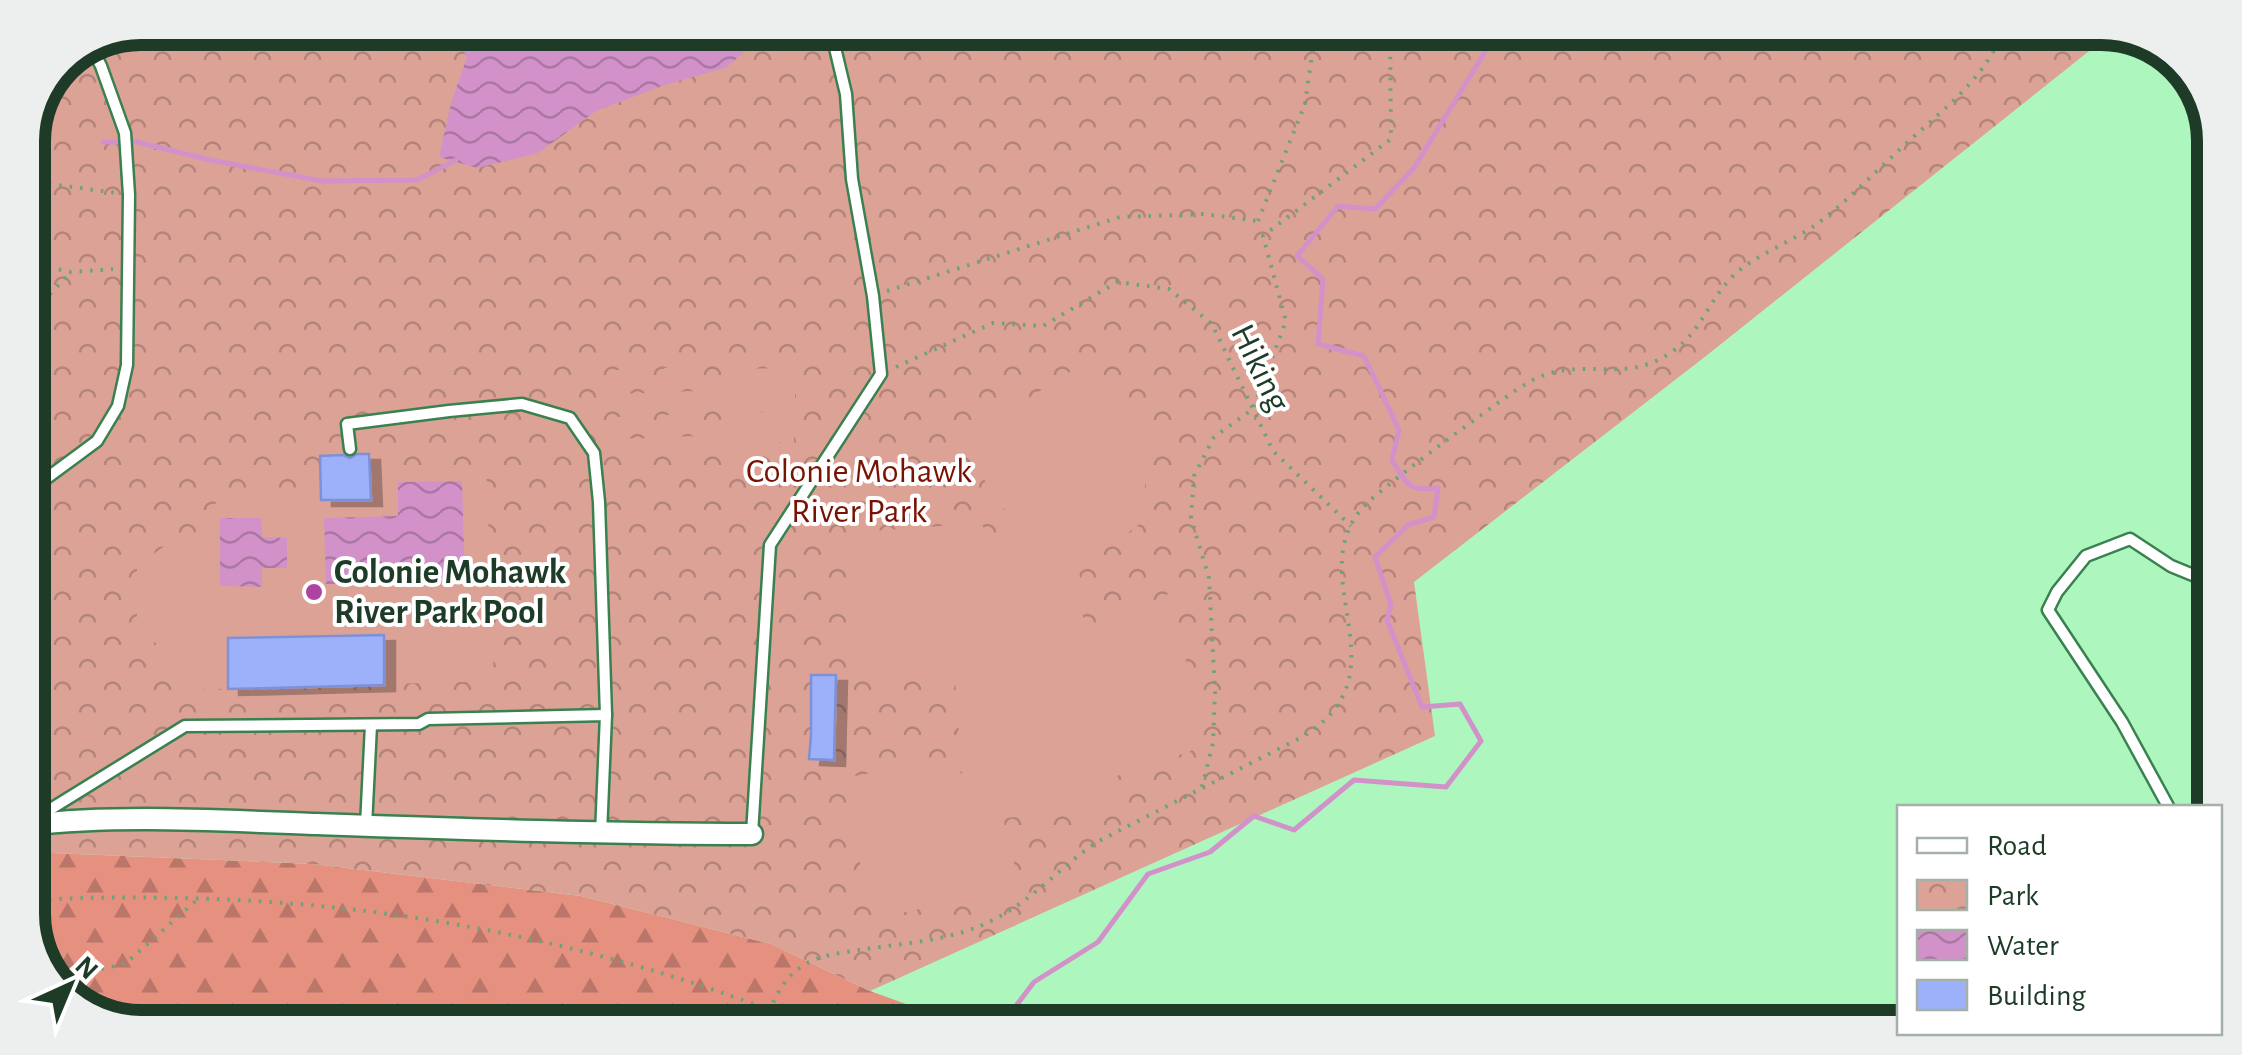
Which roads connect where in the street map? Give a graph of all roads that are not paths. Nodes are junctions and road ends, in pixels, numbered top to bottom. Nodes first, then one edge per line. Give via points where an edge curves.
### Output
1 (835, 45) edge
2 (96, 56) edge
3 (350, 449) dead end
4 (45, 479) edge
5 (2197, 577) edge
6 (606, 715) junction
7 (371, 724) junction
8 (2167, 805) edge
9 (45, 813) edge
10 (45, 822) edge
11 (366, 826) junction
12 (602, 834) junction
13 (752, 834) joint

1 - 13 lane via 881,374 770,545
2 - 4 lane via 124,133 127,365 118,406 97,441
3 - 6 lane via 348,424 522,404 570,418 594,453
5 - 8 lane via 2130,539 2086,556 2048,610
6 - 7 lane
6 - 12 lane
7 - 9 lane via 185,726
7 - 11 lane
10 - 11 street
11 - 12 street
12 - 13 street

